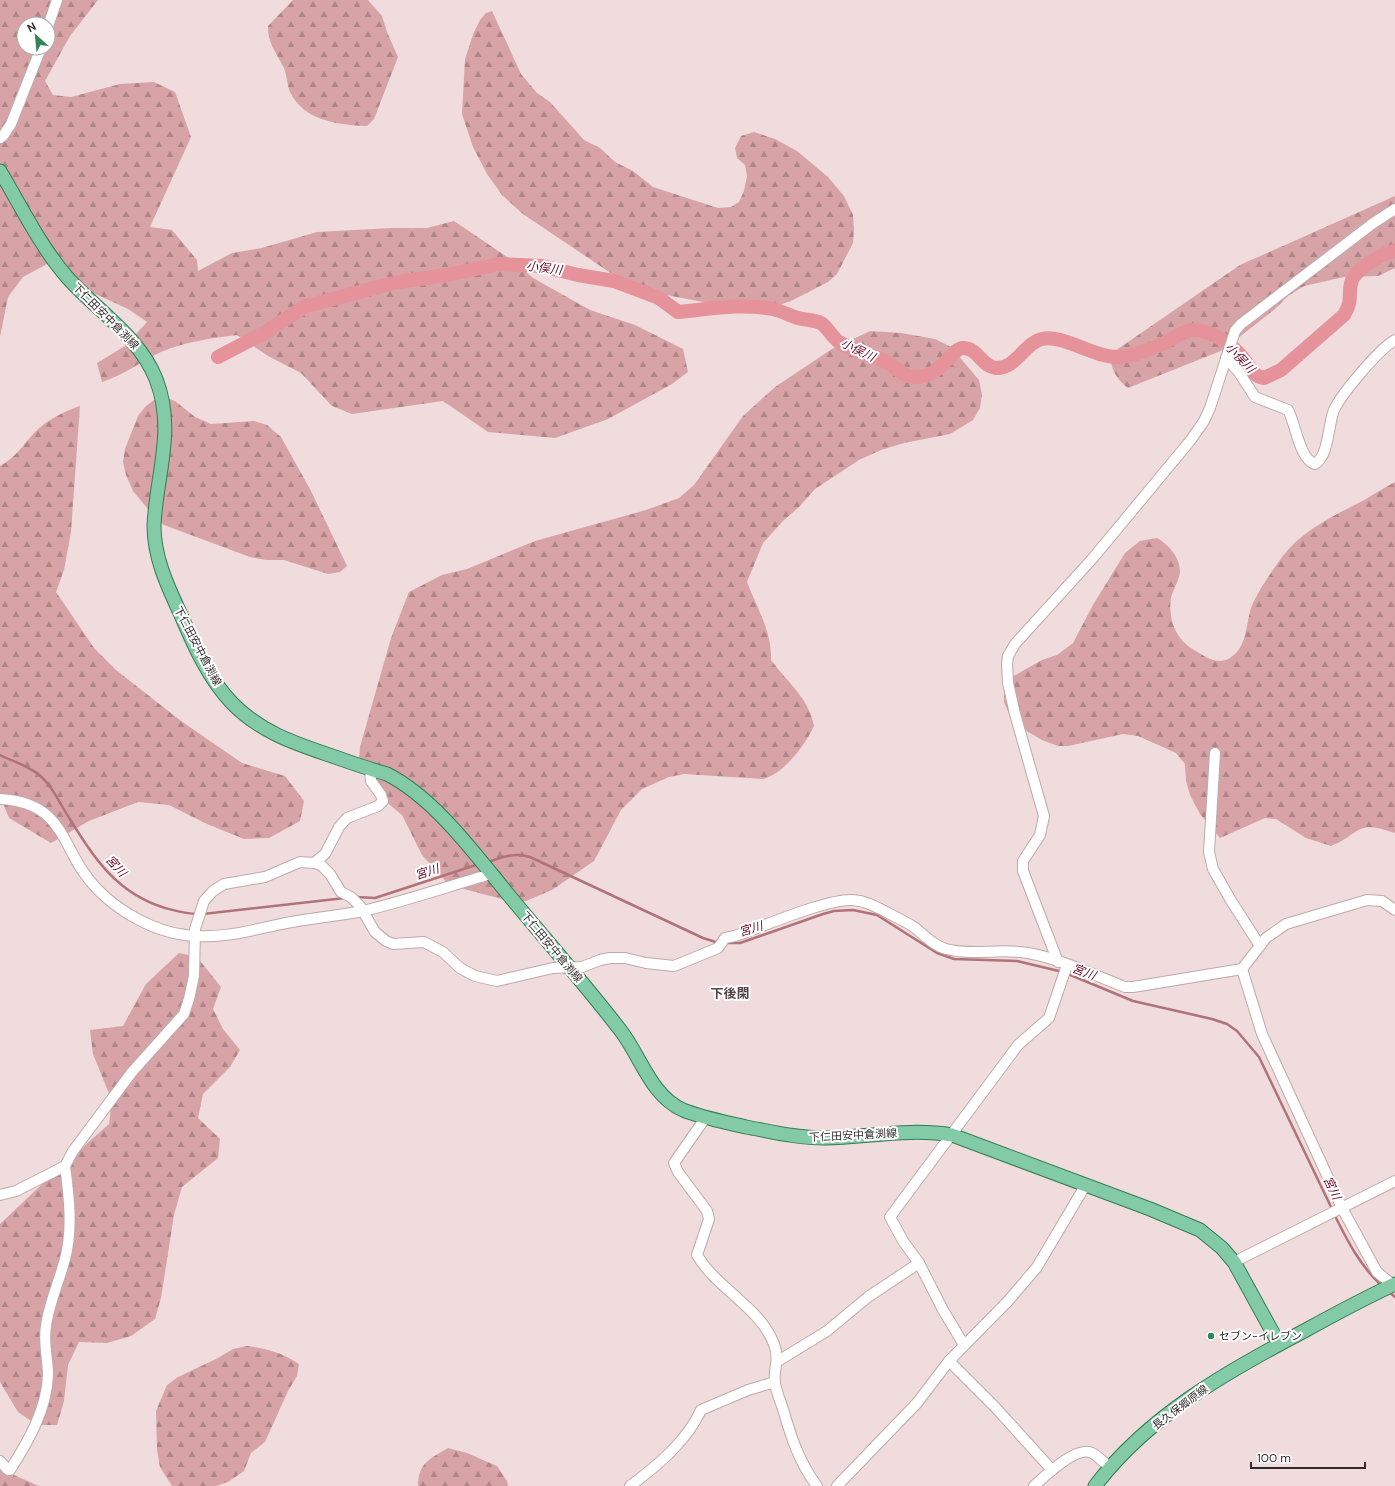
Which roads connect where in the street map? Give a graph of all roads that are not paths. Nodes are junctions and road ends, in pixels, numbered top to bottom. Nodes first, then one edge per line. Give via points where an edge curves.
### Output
1 (57, 0) edge
2 (51, 16) edge
3 (37, 56) edge
4 (0, 138) edge
5 (0, 171) edge
6 (1395, 209) edge
7 (1395, 340) edge
8 (1226, 358) junction
9 (1215, 753) dead end
10 (370, 769) junction
11 (0, 799) edge
12 (314, 863) junction
13 (489, 871) junction
14 (362, 908) junction
15 (1395, 910) edge
16 (195, 932) junction
17 (1260, 946) junction
18 (1062, 964) junction
19 (569, 968) junction
20 (1242, 969) junction
21 (706, 1117) junction
22 (952, 1135) junction
23 (65, 1166) junction
24 (1395, 1181) edge
25 (1085, 1186) junction
26 (0, 1195) edge
27 (1340, 1209) junction
28 (1234, 1262) junction
29 (919, 1263) junction
30 (1393, 1285) edge
31 (1279, 1344) junction
32 (964, 1345) junction
33 (778, 1361) junction
34 (949, 1361) junction
35 (775, 1382) junction
36 (0, 1460) edge
37 (1110, 1467) junction
38 (1052, 1470) junction
39 (630, 1486) edge
40 (817, 1486) edge
41 (837, 1486) edge
42 (1034, 1486) edge
43 (1095, 1486) edge

1 - 2 street
3 - 4 street via 11,124
5 - 10 main road, 下仁田安中倉渕線 via 66,276 137,346 152,369 162,395 166,422 154,528 156,547 164,578 212,678 233,703 268,730 294,744
6 - 8 street via 1241,324 1235,331
7 - 8 street via 1375,358 1334,410 1326,445 1315,464 1301,446 1288,410 1255,397
8 - 18 street via 1210,408 1190,441 1093,558 1015,644 1008,656 1008,683 1044,816 1040,835 1023,861 1023,871
9 - 17 street via 1209,852 1213,869
10 - 12 street via 372,781 383,802 347,818 339,827 326,854
10 - 13 main road, 下仁田安中倉渕線 via 387,774 424,799
11 - 16 street via 24,803 47,814 59,828 87,877 114,904 154,926 178,934
12 - 14 street via 321,865 341,892 351,896
12 - 16 street via 300,862 265,877 224,884 204,901
13 - 14 street
13 - 19 main road, 下仁田安中倉渕線
14 - 16 street via 228,936
14 - 19 street via 375,932 386,941 393,944 424,942 443,952 460,968 475,976 497,981 553,968
15 - 17 street via 1382,901 1367,900 1286,924 1274,930
16 - 23 street via 194,976 184,1014 128,1078 73,1151
17 - 20 street
18 - 19 street via 1027,953 976,952 945,948 933,943 912,926 889,913 866,902 852,900 819,906 726,938 718,948 674,966 626,958 600,960 582,967
18 - 20 street via 1125,987
18 - 22 street via 1060,984 1049,1018 1018,1045
19 - 21 main road, 下仁田安中倉渕線 via 622,1032 659,1091 683,1110
20 - 27 street via 1262,1034
21 - 22 main road, 下仁田安中倉渕線 via 806,1138 880,1133 939,1132
21 - 33 street via 674,1163 707,1211 709,1219 697,1256 704,1268 740,1299 760,1321 774,1344
22 - 25 main road, 下仁田安中倉渕線
22 - 29 street via 890,1217 902,1241
23 - 26 street via 16,1191
23 - 36 street via 69,1223 67,1248 45,1328 48,1375 43,1406 26,1444 10,1470
24 - 27 street
25 - 28 main road, 下仁田安中倉渕線 via 1200,1230
25 - 32 street via 1037,1267 1009,1300
27 - 28 street
27 - 30 street via 1377,1272
28 - 31 main road, 下仁田安中倉渕線
29 - 32 street
29 - 33 street via 868,1298 827,1331
30 - 31 main road
31 - 37 main road, 長久保郷原線 via 1192,1395 1155,1424
32 - 34 street
33 - 35 street
34 - 38 street
34 - 41 street via 917,1402
35 - 39 street via 748,1390 701,1410 695,1424 673,1448
35 - 40 street via 794,1447 805,1471
37 - 38 street via 1092,1453 1085,1452
37 - 43 main road, 長久保郷原線
38 - 42 street

